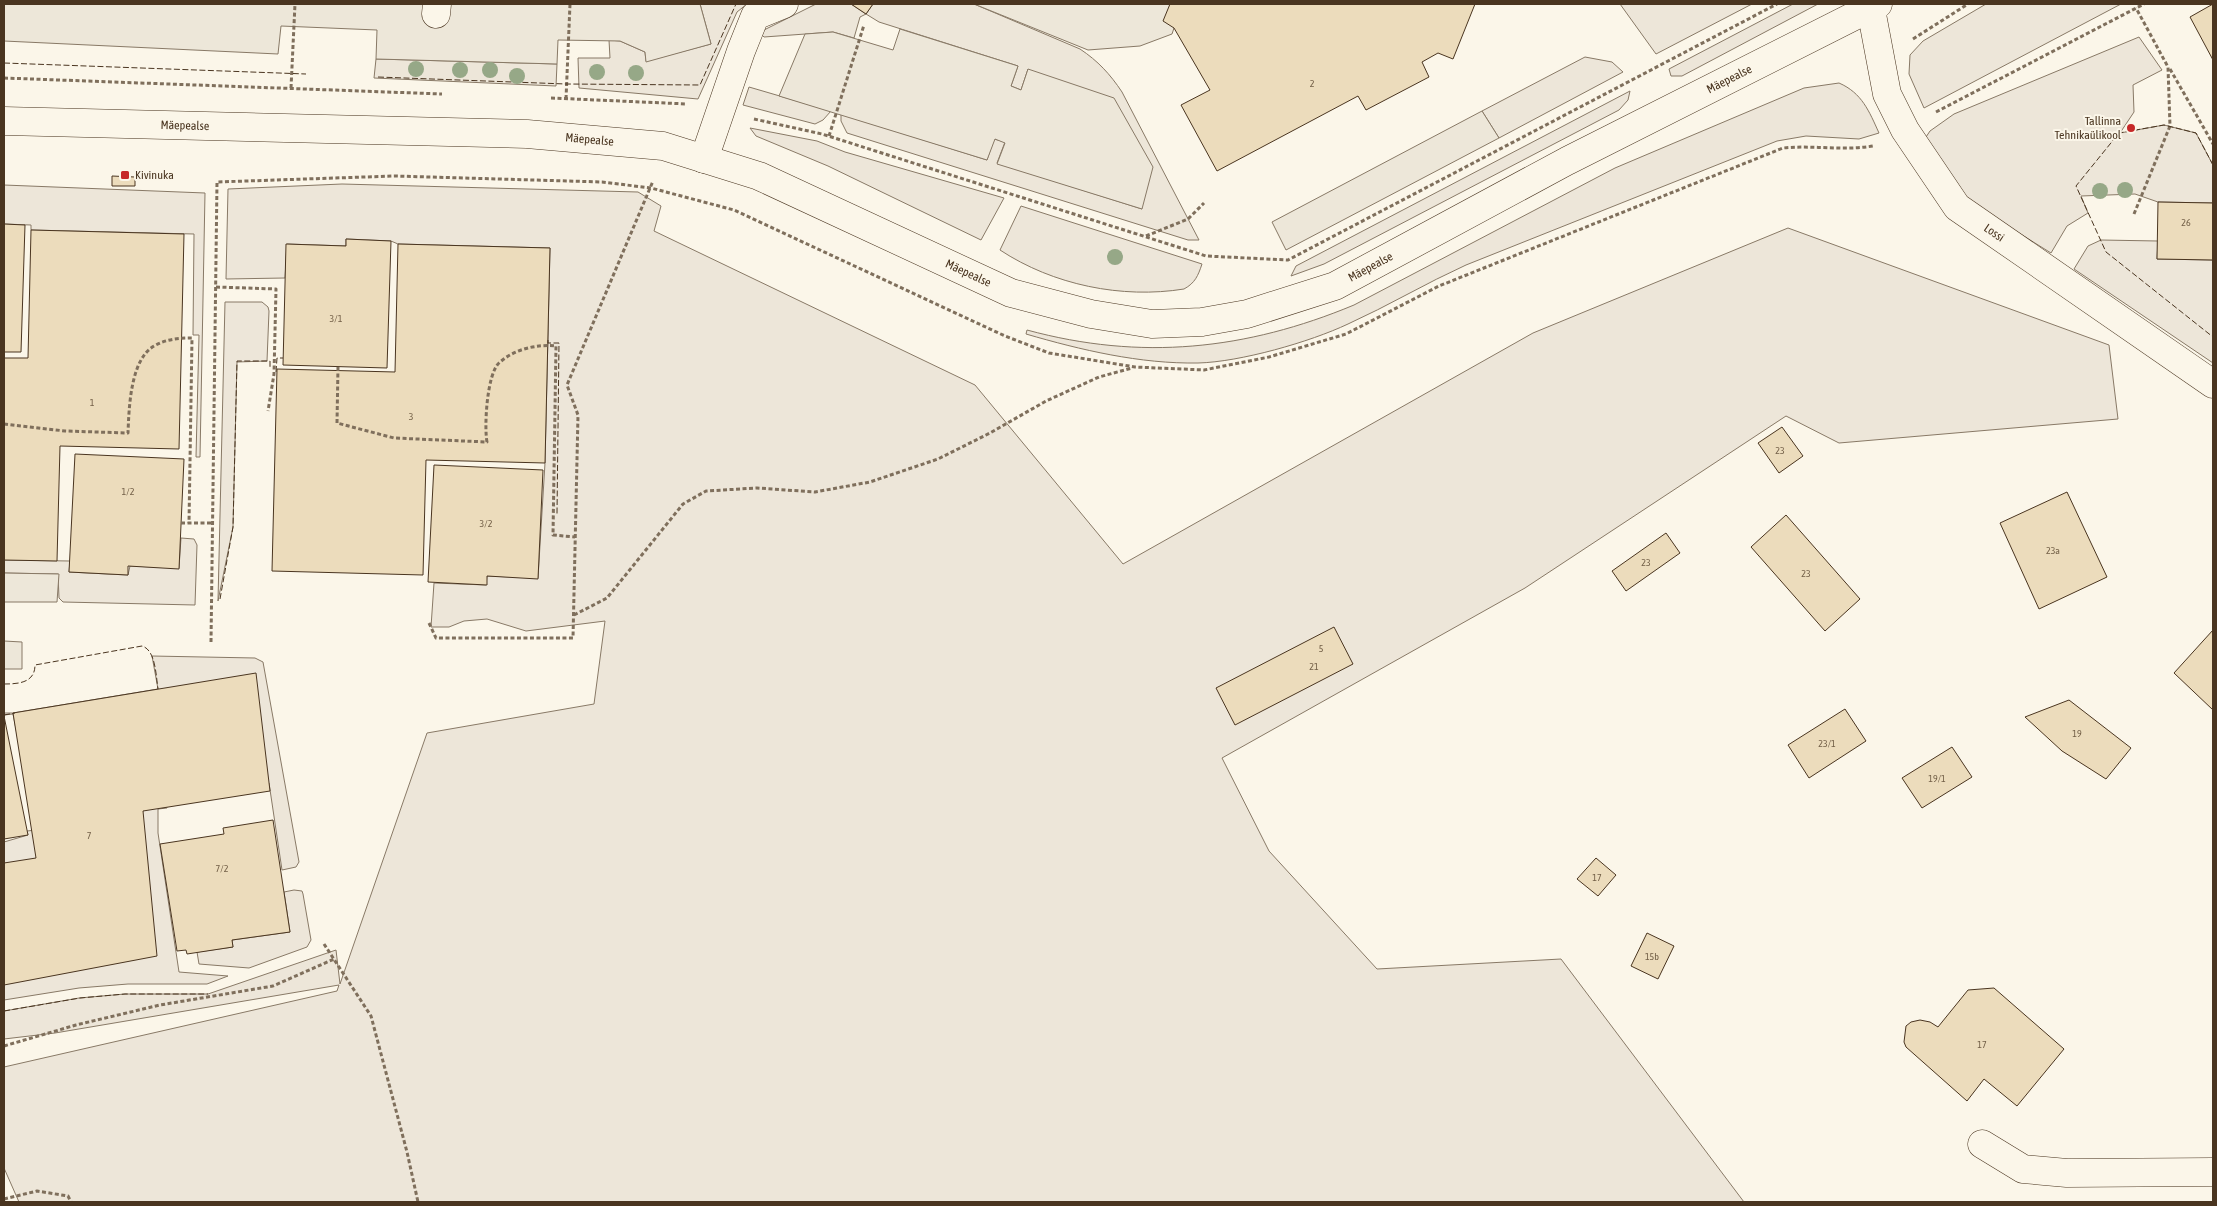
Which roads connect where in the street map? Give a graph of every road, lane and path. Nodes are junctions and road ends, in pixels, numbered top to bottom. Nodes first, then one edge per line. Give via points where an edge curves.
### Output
1 (295, 4) edge
2 (570, 4) edge
3 (784, 4) edge
4 (1777, 4) edge
5 (1969, 4) edge
6 (2144, 4) edge
7 (1873, 5) edge
8 (2136, 8) junction
9 (864, 25) dead end
10 (1910, 42) dead end
11 (2168, 67) junction
12 (291, 88) dead end
13 (566, 99) dead end
14 (1934, 114) dead end
15 (4, 121) edge
16 (829, 136) dead end
17 (1880, 143) dead end
18 (2213, 144) edge
19 (663, 146) junction
20 (1783, 148) dead end
21 (704, 159) junction
22 (217, 182) dead end
23 (1204, 203) dead end
24 (2134, 214) dead end
25 (1145, 236) dead end
26 (1206, 256) dead end
27 (216, 287) junction
28 (338, 367) dead end
29 (1135, 368) dead end
30 (2213, 384) edge
31 (268, 412) dead end
32 (4, 424) edge
33 (181, 523) dead end
34 (190, 523) junction
35 (212, 523) junction
36 (575, 537) junction
37 (574, 615) junction
38 (429, 623) dead end
39 (210, 642) dead end
40 (324, 944) dead end
41 (334, 959) junction
42 (4, 1046) edge
43 (1982, 1144) dead end
44 (2213, 1172) edge
45 (4, 1199) edge
46 (72, 1202) edge
47 (418, 1202) edge

1 - 12 path
2 - 13 path
3 - 21 street via 755,16
4 - 26 path via 1288,260
5 - 10 path
6 - 8 path
7 - 21 street, Mäepealse via 1566,161 1335,286 1247,314 1202,322 1152,324 1091,314 1011,293 759,176
7 - 30 street, Lossi via 1887,94 1905,130 1957,207
8 - 11 path
8 - 14 path
9 - 16 path
11 - 18 path
11 - 24 path via 2170,126
15 - 19 street, Mäepealse via 526,134
17 - 20 path via 1856,149
19 - 21 street, Mäepealse
19 - 36 path via 651,188 567,385 578,415
22 - 27 path
23 - 25 path via 1188,219
27 - 31 path via 276,289 274,374
27 - 35 path
28 - 36 path via 337,423 394,438 487,442 490,382 498,364 517,352 540,344 556,346 553,535
29 - 37 path via 1099,377 1046,401 938,459 870,482 815,492 757,488 706,491 683,504 607,598
32 - 34 path via 128,433 130,397 138,367 152,347 173,339 192,338
33 - 34 path
34 - 35 path
35 - 39 path
36 - 37 path
37 - 38 path via 573,638 436,638
40 - 41 path
41 - 42 path via 273,986 160,1005
41 - 47 path via 371,1016
43 - 44 street via 2022,1169 2067,1173
45 - 46 path via 37,1191 68,1196

